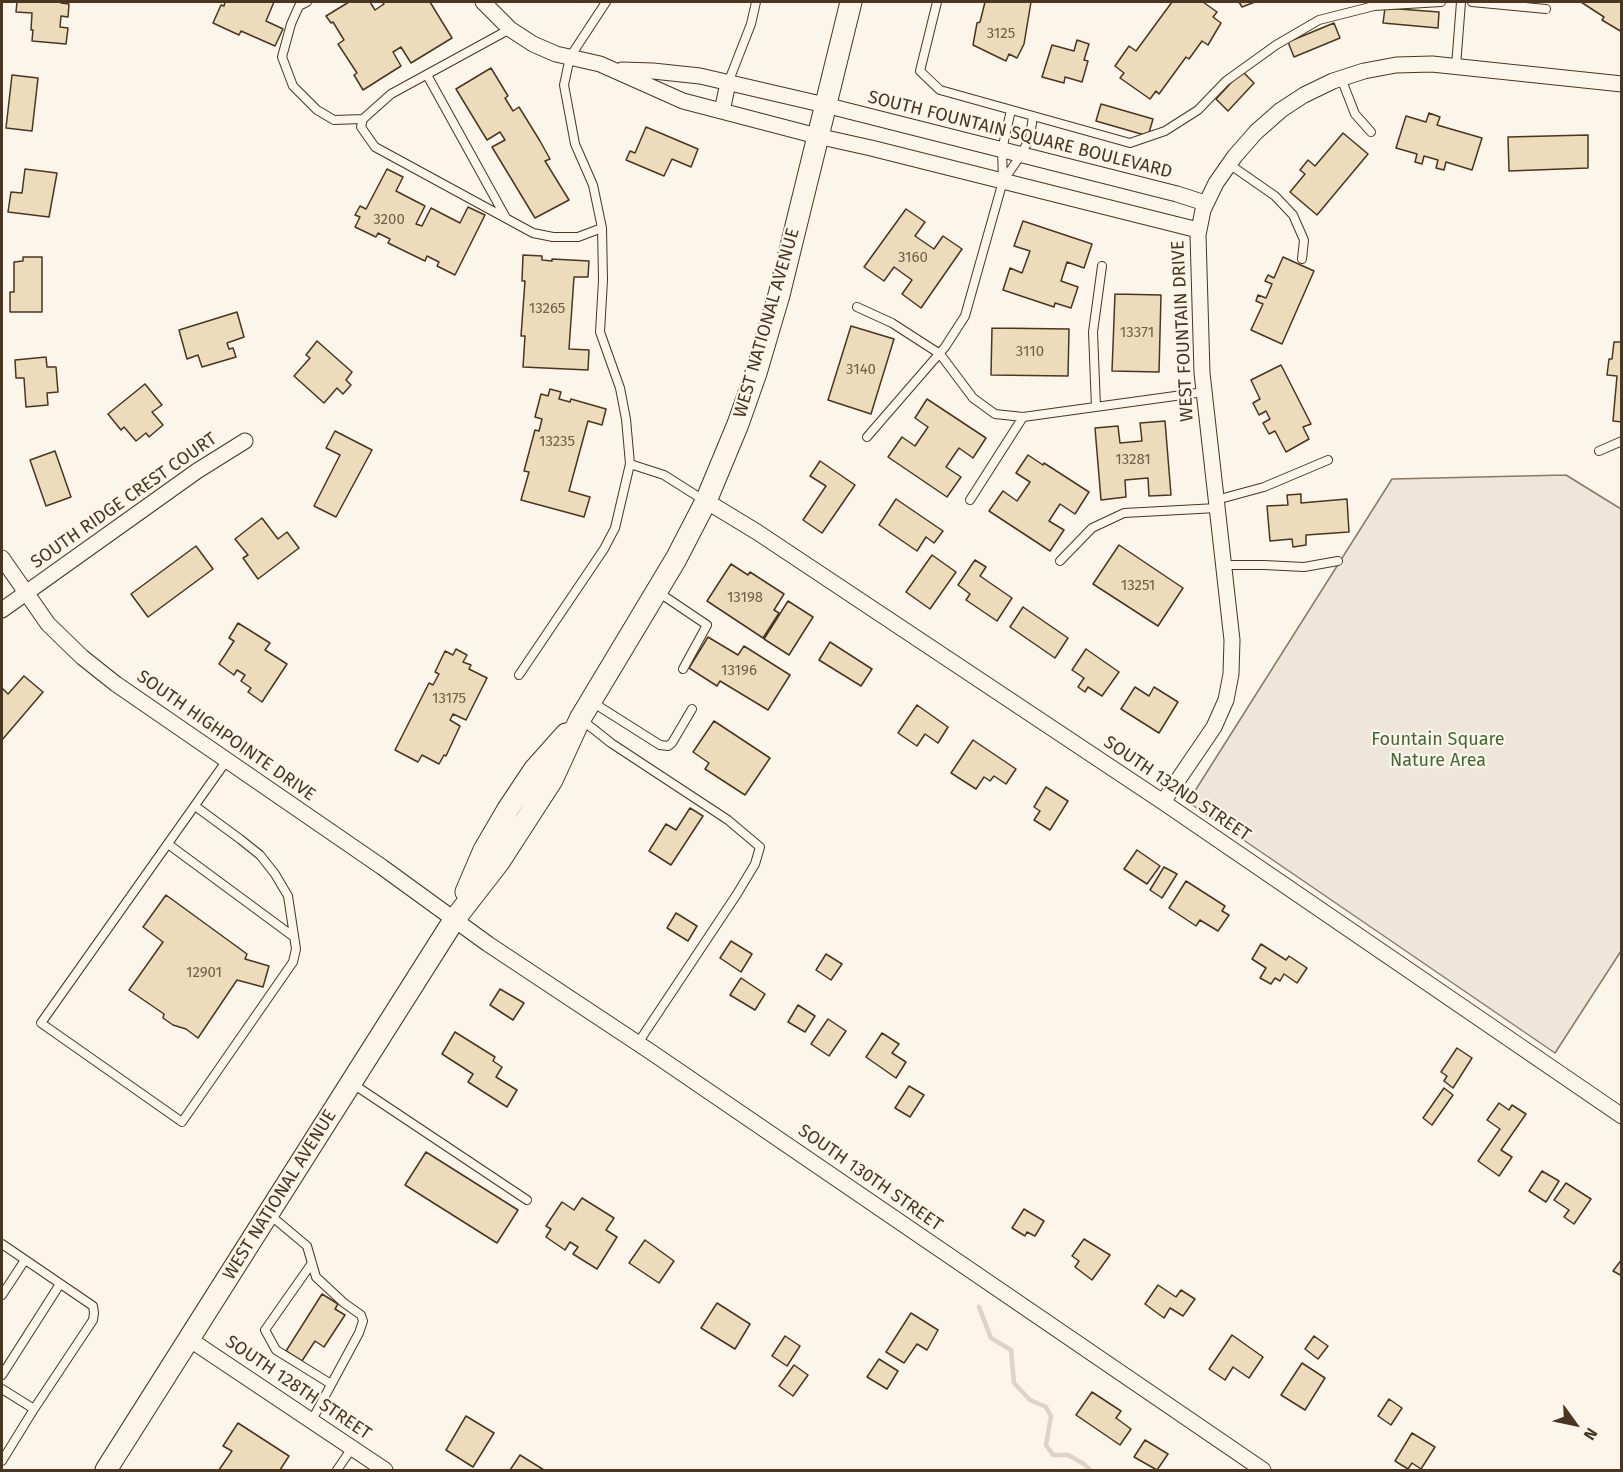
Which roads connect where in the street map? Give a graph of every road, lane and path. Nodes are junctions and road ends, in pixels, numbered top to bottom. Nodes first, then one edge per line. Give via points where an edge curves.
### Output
1 (307, 2) edge
2 (483, 2) edge
3 (606, 2) edge
4 (756, 2) edge
5 (851, 2) edge
6 (937, 2) edge
7 (1441, 2) edge
8 (1461, 2) edge
9 (1472, 2) edge
10 (1546, 9) dead end
11 (510, 29) junction
12 (570, 57) junction
13 (1456, 66) junction
14 (616, 70) junction
15 (427, 75) junction
16 (1341, 78) junction
17 (728, 83) junction
18 (1622, 84) edge
19 (825, 105) junction
20 (1011, 110) junction
21 (722, 111) junction
22 (1033, 116) junction
23 (363, 119) junction
24 (1371, 132) dead end
25 (817, 136) junction
26 (1002, 150) junction
27 (1021, 155) junction
28 (1229, 164) junction
29 (1003, 181) junction
30 (1206, 203) junction
31 (507, 219) junction
32 (602, 228) junction
33 (1198, 230) junction
34 (1302, 259) dead end
35 (1102, 266) dead end
36 (857, 308) dead end
37 (940, 354) junction
38 (1204, 392) junction
39 (1096, 407) junction
40 (1023, 417) junction
41 (867, 437) dead end
42 (245, 441) dead end
43 (1622, 441) edge
44 (1599, 451) dead end
45 (1328, 460) dead end
46 (630, 464) junction
47 (970, 500) dead end
48 (706, 501) junction
49 (1216, 504) junction
50 (2, 558) edge
51 (1060, 561) dead end
52 (1338, 561) dead end
53 (1223, 566) junction
54 (657, 591) junction
55 (26, 593) junction
56 (2, 609) edge
57 (683, 669) dead end
58 (519, 675) dead end
59 (692, 709) dead end
60 (586, 710) junction
61 (227, 760) junction
62 (1163, 802) junction
63 (195, 806) junction
64 (168, 844) junction
65 (454, 920) junction
66 (294, 937) junction
67 (638, 1044) junction
68 (351, 1083) junction
69 (1622, 1116) edge
70 (527, 1200) dead end
71 (269, 1214) junction
72 (2, 1244) edge
73 (25, 1260) junction
74 (312, 1263) junction
75 (60, 1284) junction
76 (2, 1296) edge
77 (189, 1339) junction
78 (2, 1375) edge
79 (332, 1384) junction
80 (2, 1389) edge
81 (34, 1409) junction
82 (312, 1420) junction
83 (352, 1448) junction
84 (2, 1461) edge
85 (106, 1470) edge
86 (337, 1470) edge
87 (385, 1470) edge
88 (1263, 1470) edge

1 - 23 lane via 299,6 282,57 293,86 317,110 334,120
2 - 11 street
3 - 12 lane
4 - 17 lane via 752,24
5 - 19 main road, WEST NATIONAL AVENUE
6 - 20 lane via 920,71 940,90
7 - 22 lane via 1374,6 1319,20 1226,81 1198,110 1165,131 1130,143
8 - 13 lane
9 - 10 lane
11 - 12 street via 533,44
11 - 15 lane
12 - 14 street
12 - 32 lane via 564,85 575,144 593,185
13 - 16 street, WEST FOUNTAIN DRIVE via 1396,65
13 - 18 street, WEST FOUNTAIN DRIVE
14 - 17 street, SOUTH FOUNTAIN SQUARE BOULEVARD via 700,76
14 - 21 street via 659,91
15 - 23 lane via 391,94
15 - 31 lane
16 - 24 lane via 1355,114
16 - 28 street, WEST FOUNTAIN DRIVE via 1281,110
17 - 19 street, SOUTH FOUNTAIN SQUARE BOULEVARD
17 - 21 street
19 - 25 main road, WEST NATIONAL AVENUE
19 - 26 street, SOUTH FOUNTAIN SQUARE BOULEVARD
20 - 22 lane
20 - 26 lane
21 - 25 street
22 - 27 lane via 1030,137
23 - 31 lane via 361,128 375,147
25 - 29 street
25 - 48 main road, WEST NATIONAL AVENUE via 756,373
26 - 27 street, SOUTH FOUNTAIN SQUARE BOULEVARD
26 - 29 lane
27 - 29 lane
27 - 30 street, SOUTH FOUNTAIN SQUARE BOULEVARD
28 - 30 street, WEST FOUNTAIN DRIVE
28 - 34 lane via 1275,196 1293,215 1304,240
29 - 33 street
29 - 37 lane via 965,316
30 - 33 street, WEST FOUNTAIN DRIVE
31 - 32 lane via 533,233 553,237 578,237
32 - 46 lane via 600,332 620,388
33 - 38 street, WEST FOUNTAIN DRIVE
35 - 39 lane via 1093,332
36 - 37 lane via 892,322
37 - 40 lane via 973,398 995,414
37 - 41 lane
38 - 39 lane
38 - 49 street, WEST FOUNTAIN DRIVE
39 - 40 lane
40 - 47 lane
42 - 55 street, SOUTH RIDGE CREST COURT
43 - 44 lane
45 - 49 lane
46 - 48 lane via 664,475
46 - 58 lane via 615,528 604,549
48 - 54 main road, WEST NATIONAL AVENUE
48 - 62 street, SOUTH 132ND STREET
49 - 51 lane via 1124,513 1092,528
49 - 53 street, WEST FOUNTAIN DRIVE
50 - 55 street, SOUTH HIGHPOINTE DRIVE
52 - 53 lane via 1304,567
53 - 62 street, WEST FOUNTAIN DRIVE via 1233,653 1226,700 1214,727
54 - 57 lane via 707,626
54 - 60 main road, WEST NATIONAL AVENUE
55 - 56 street, SOUTH RIDGE CREST COURT
55 - 61 street, SOUTH HIGHPOINTE DRIVE via 48,624 82,657
59 - 60 lane via 668,746
60 - 65 main road, WEST NATIONAL AVENUE via 534,770 508,809 484,850
60 - 67 lane via 611,743 728,819 760,847 737,894
61 - 63 lane
61 - 65 street, SOUTH HIGHPOINTE DRIVE
62 - 69 street, SOUTH 132ND STREET
63 - 64 lane
63 - 66 lane via 260,855 275,874 288,896
64 - 66 lane
64 - 66 lane via 41,1023 182,1122 293,962
65 - 67 street, SOUTH 130TH STREET
65 - 68 main road, WEST NATIONAL AVENUE
67 - 88 street, SOUTH 130TH STREET
68 - 70 lane
68 - 71 main road, WEST NATIONAL AVENUE
71 - 74 lane via 307,1246
71 - 77 main road, WEST NATIONAL AVENUE
72 - 73 lane
73 - 75 lane
73 - 76 lane
74 - 79 lane via 316,1277 361,1315 363,1321
74 - 79 lane via 265,1330 276,1350
75 - 78 lane
75 - 81 lane via 93,1306 93,1320
77 - 82 street, SOUTH 128TH STREET
77 - 85 main road, WEST NATIONAL AVENUE
79 - 82 lane
80 - 81 lane
81 - 84 lane
82 - 83 street, SOUTH 128TH STREET
83 - 86 lane
83 - 87 street, SOUTH 128TH STREET

